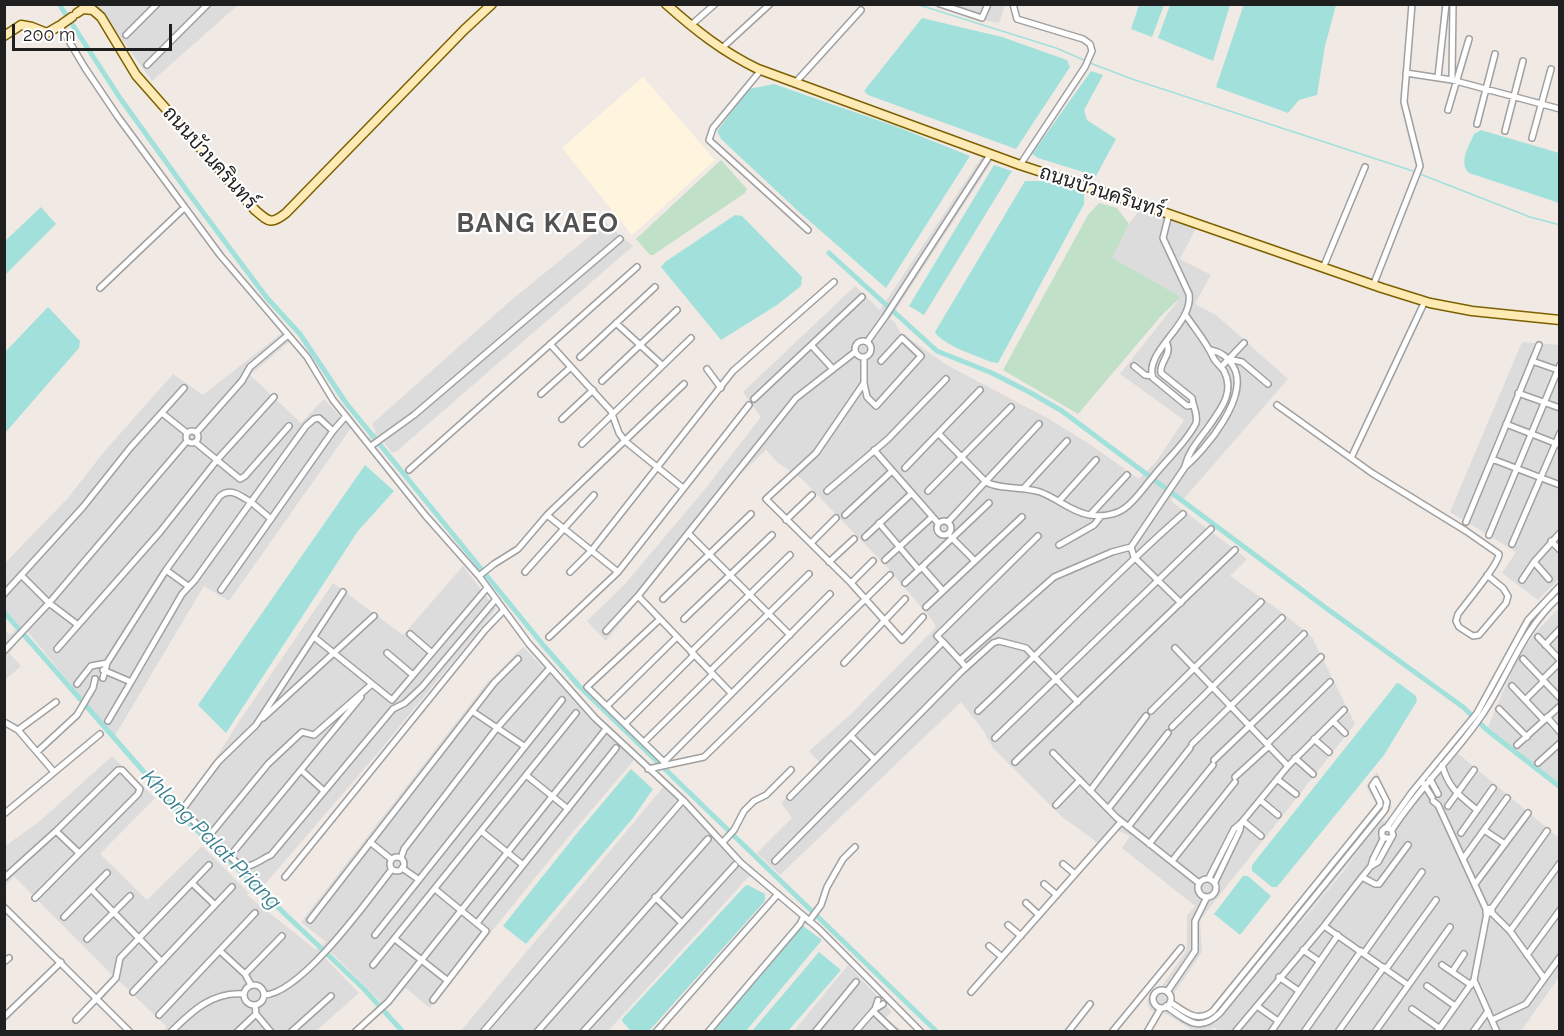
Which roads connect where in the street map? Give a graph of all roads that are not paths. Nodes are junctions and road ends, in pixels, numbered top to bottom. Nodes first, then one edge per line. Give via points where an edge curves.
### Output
1 (157, 4) edge
2 (208, 4) edge
3 (492, 4) edge
4 (666, 4) edge
5 (715, 4) edge
6 (770, 4) edge
7 (940, 4) edge
8 (988, 4) edge
9 (1412, 4) edge
10 (1446, 4) edge
11 (1453, 4) edge
12 (1014, 5) edge
13 (953, 7) edge
14 (861, 10) dead end
15 (75, 11) edge
16 (61, 25) junction
17 (690, 26) junction
18 (126, 35) dead end
19 (4, 36) edge
20 (1470, 39) dead end
21 (721, 49) junction
22 (1496, 54) dead end
23 (1524, 62) dead end
24 (147, 65) dead end
25 (1551, 69) dead end
26 (761, 70) junction
27 (1406, 73) junction
28 (1438, 78) junction
29 (1454, 81) junction
30 (795, 83) junction
31 (1486, 89) junction
32 (1515, 97) junction
33 (1542, 104) junction
34 (1560, 109) edge
35 (1449, 110) dead end
36 (1477, 124) dead end
37 (1505, 131) dead end
38 (1532, 138) dead end
39 (990, 155) junction
40 (1020, 165) junction
41 (1365, 167) dead end
42 (184, 208) junction
43 (1169, 214) junction
44 (808, 230) dead end
45 (620, 239) dead end
46 (637, 267) dead end
47 (1323, 268) junction
48 (834, 282) dead end
49 (1373, 286) junction
50 (655, 287) dead end
51 (100, 288) dead end
52 (862, 297) dead end
53 (1425, 301) junction
54 (677, 310) dead end
55 (1185, 314) junction
56 (1560, 320) edge
57 (616, 323) junction
58 (288, 335) junction
59 (691, 338) dead end
60 (867, 342) junction
61 (1244, 343) dead end
62 (550, 344) junction
63 (1167, 344) junction
64 (640, 345) junction
65 (1539, 345) dead end
66 (812, 346) junction
67 (1211, 350) junction
68 (855, 352) junction
69 (580, 357) dead end
70 (864, 357) junction
71 (1155, 359) junction
72 (1229, 359) junction
73 (881, 361) dead end
74 (1532, 361) junction
75 (1163, 363) junction
76 (662, 365) junction
77 (1134, 366) dead end
78 (572, 367) junction
79 (1221, 367) junction
80 (1558, 367) edge
81 (707, 369) dead end
82 (833, 369) junction
83 (1152, 376) junction
84 (946, 378) dead end
85 (602, 381) dead end
86 (864, 383) junction
87 (684, 384) dead end
88 (1268, 384) dead end
89 (184, 388) dead end
90 (722, 388) junction
91 (593, 390) junction
92 (980, 390) dead end
93 (1518, 393) junction
94 (541, 394) dead end
95 (274, 397) dead end
96 (754, 399) dead end
97 (1544, 402) junction
98 (749, 405) dead end
99 (1193, 405) junction
100 (1276, 405) dead end
101 (1011, 407) dead end
102 (1560, 408) edge
103 (1220, 410) junction
104 (162, 413) junction
105 (612, 413) junction
106 (1228, 414) junction
107 (346, 416) junction
108 (562, 418) dead end
109 (1039, 424) dead end
110 (1506, 424) junction
111 (289, 426) dead end
112 (333, 431) junction
113 (187, 433) junction
114 (196, 433) junction
115 (1560, 433) edge
116 (939, 434) junction
117 (1531, 434) junction
118 (187, 441) junction
119 (626, 441) junction
120 (1067, 441) dead end
121 (195, 442) junction
122 (582, 444) dead end
123 (1557, 444) edge
124 (371, 446) junction
125 (874, 450) junction
126 (962, 457) junction
127 (1351, 458) junction
128 (1492, 459) junction
129 (217, 460) junction
130 (1096, 460) dead end
131 (1185, 467) junction
132 (905, 468) dead end
133 (658, 469) junction
134 (1516, 469) junction
135 (409, 470) dead end
136 (892, 471) junction
137 (1127, 475) dead end
138 (1541, 478) junction
139 (986, 482) junction
140 (1560, 485) edge
141 (683, 488) junction
142 (1024, 488) junction
143 (827, 491) dead end
144 (928, 491) dead end
145 (912, 494) junction
146 (594, 495) dead end
147 (812, 495) dead end
148 (1059, 501) junction
149 (251, 502) junction
150 (989, 503) dead end
151 (751, 514) dead end
152 (1183, 514) dead end
153 (548, 515) junction
154 (845, 515) dead end
155 (1090, 515) junction
156 (1101, 516) junction
157 (932, 517) junction
158 (1022, 517) dead end
159 (836, 518) dead end
160 (271, 519) junction
161 (786, 520) junction
162 (948, 522) junction
163 (1466, 522) dead end
164 (879, 523) junction
165 (938, 523) junction
166 (565, 529) junction
167 (1211, 529) dead end
168 (688, 533) junction
169 (1560, 533) edge
170 (772, 535) dead end
171 (950, 536) junction
172 (1038, 536) dead end
173 (1489, 536) dead end
174 (865, 537) dead end
175 (854, 539) dead end
176 (1551, 541) junction
177 (811, 543) junction
178 (1512, 544) dead end
179 (899, 545) junction
180 (1059, 546) dead end
181 (1131, 547) junction
182 (592, 550) junction
183 (1235, 550) dead end
184 (1560, 550) edge
185 (709, 554) junction
186 (790, 555) dead end
187 (1134, 557) junction
188 (885, 560) dead end
189 (873, 561) dead end
190 (975, 561) junction
191 (829, 562) junction
192 (1534, 562) junction
193 (920, 569) junction
194 (166, 570) junction
195 (525, 572) dead end
196 (570, 572) dead end
197 (618, 572) junction
198 (809, 574) dead end
199 (21, 575) junction
200 (481, 575) junction
201 (730, 575) junction
202 (890, 575) dead end
203 (1487, 575) junction
204 (1549, 579) dead end
205 (1522, 580) dead end
206 (1159, 581) junction
207 (851, 583) junction
208 (905, 583) dead end
209 (188, 586) junction
210 (1560, 586) edge
211 (487, 588) junction
212 (221, 590) dead end
213 (943, 591) junction
214 (343, 592) dead end
215 (4, 594) edge
216 (830, 594) dead end
217 (750, 595) junction
218 (638, 596) junction
219 (1560, 596) edge
220 (496, 599) junction
221 (663, 599) dead end
222 (865, 599) junction
223 (905, 599) dead end
224 (1261, 602) dead end
225 (49, 603) junction
226 (1181, 603) junction
227 (926, 607) dead end
228 (504, 610) junction
229 (769, 614) junction
230 (374, 616) dead end
231 (923, 617) dead end
232 (660, 618) junction
233 (1282, 618) dead end
234 (684, 619) dead end
235 (1528, 620) junction
236 (885, 621) junction
237 (78, 625) junction
238 (1534, 625) junction
239 (1560, 629) edge
240 (606, 631) dead end
241 (410, 634) dead end
242 (1304, 634) dead end
243 (790, 635) junction
244 (314, 637) junction
245 (549, 637) dead end
246 (677, 637) junction
247 (1538, 637) dead end
248 (943, 642) junction
249 (1545, 645) junction
250 (1175, 648) dead end
251 (57, 649) dead end
252 (4, 651) edge
253 (334, 653) junction
254 (387, 653) dead end
255 (432, 653) junction
256 (693, 653) junction
257 (1035, 657) junction
258 (1321, 657) dead end
259 (518, 659) dead end
260 (1523, 659) dead end
261 (960, 660) junction
262 (1560, 661) edge
263 (844, 663) dead end
264 (105, 667) junction
265 (966, 667) junction
266 (550, 668) junction
267 (1194, 668) junction
268 (712, 673) junction
269 (413, 675) junction
270 (1056, 679) junction
271 (1543, 680) junction
272 (131, 682) junction
273 (1330, 682) dead end
274 (77, 684) dead end
275 (372, 684) junction
276 (1512, 686) dead end
277 (1212, 687) junction
278 (731, 693) junction
279 (1560, 699) edge
280 (562, 700) dead end
281 (1525, 700) junction
282 (56, 702) dead end
283 (1078, 702) junction
284 (607, 706) junction
285 (1231, 706) junction
286 (1560, 706) edge
287 (1500, 709) dead end
288 (1344, 710) dead end
289 (472, 711) junction
290 (978, 711) dead end
291 (1151, 711) dead end
292 (576, 713) dead end
293 (1479, 714) junction
294 (1146, 716) dead end
295 (1546, 719) junction
296 (108, 721) dead end
297 (1333, 721) junction
298 (4, 722) edge
299 (256, 724) junction
300 (625, 724) junction
301 (1249, 726) junction
302 (497, 728) junction
303 (606, 729) junction
304 (1468, 729) junction
305 (18, 730) junction
306 (1560, 732) edge
307 (1345, 733) dead end
308 (100, 734) dead end
309 (851, 736) junction
310 (1527, 737) junction
311 (995, 738) dead end
312 (1314, 739) junction
313 (644, 742) junction
314 (1560, 743) edge
315 (1268, 745) junction
316 (1517, 745) dead end
317 (524, 746) junction
318 (616, 748) dead end
319 (37, 752) junction
320 (1329, 752) dead end
321 (1053, 753) dead end
322 (1295, 758) junction
323 (874, 759) junction
324 (1016, 762) dead end
325 (1538, 763) dead end
326 (1442, 765) junction
327 (1288, 766) junction
328 (648, 769) junction
329 (301, 770) junction
330 (791, 770) dead end
331 (1473, 770) dead end
332 (54, 772) junction
333 (1313, 774) dead end
334 (526, 775) junction
335 (1429, 777) junction
336 (1277, 779) junction
337 (1080, 780) junction
338 (1423, 783) junction
339 (1493, 788) dead end
340 (324, 790) junction
341 (1089, 790) junction
342 (1457, 793) junction
343 (1296, 794) dead end
344 (552, 796) junction
345 (790, 797) dead end
346 (1507, 798) dead end
347 (1436, 799) junction
348 (683, 800) junction
349 (1260, 800) junction
350 (1056, 805) dead end
351 (1448, 806) dead end
352 (568, 808) junction
353 (1108, 809) junction
354 (1478, 810) junction
355 (4, 813) edge
356 (1527, 813) dead end
357 (1278, 815) dead end
358 (1121, 822) junction
359 (1242, 822) junction
360 (1368, 825) junction
361 (1128, 827) junction
362 (1484, 830) junction
363 (56, 831) junction
364 (481, 831) junction
365 (1547, 831) dead end
366 (1387, 833) junction
367 (1461, 834) dead end
368 (209, 836) junction
369 (1261, 836) dead end
370 (727, 838) junction
371 (708, 839) dead end
372 (370, 842) junction
373 (1149, 844) junction
374 (1505, 844) junction
375 (1408, 845) dead end
376 (855, 848) dead end
377 (507, 853) junction
378 (79, 854) junction
379 (230, 856) junction
380 (1223, 856) junction
381 (400, 858) junction
382 (391, 859) junction
383 (1463, 859) junction
384 (775, 861) dead end
385 (1172, 861) junction
386 (1560, 863) edge
387 (1063, 864) dead end
388 (209, 865) dead end
389 (523, 865) junction
390 (735, 865) dead end
391 (402, 868) junction
392 (392, 869) junction
393 (1422, 872) dead end
394 (106, 873) dead end
395 (1075, 874) junction
396 (285, 877) dead end
397 (1362, 877) junction
398 (4, 878) edge
399 (1209, 878) junction
400 (418, 879) junction
401 (1215, 882) junction
402 (192, 883) junction
403 (1199, 883) junction
404 (1044, 884) dead end
405 (1475, 884) junction
406 (232, 887) dead end
407 (91, 889) junction
408 (435, 889) junction
409 (778, 894) junction
410 (1057, 895) junction
411 (130, 896) dead end
412 (655, 897) junction
413 (1207, 897) junction
414 (35, 898) dead end
415 (1436, 900) dead end
416 (1026, 903) dead end
417 (215, 905) junction
418 (4, 907) edge
419 (461, 910) junction
420 (1560, 910) edge
421 (1489, 911) junction
422 (113, 913) junction
423 (255, 913) dead end
424 (1039, 915) junction
425 (804, 916) junction
426 (813, 916) junction
427 (64, 917) dead end
428 (310, 920) dead end
429 (477, 923) junction
430 (682, 923) junction
431 (1008, 925) dead end
432 (1324, 926) junction
433 (1450, 927) dead end
434 (1510, 931) junction
435 (375, 934) dead end
436 (1338, 935) junction
437 (282, 936) dead end
438 (1021, 936) junction
439 (87, 939) dead end
440 (138, 939) junction
441 (395, 939) junction
442 (989, 946) dead end
443 (1181, 948) dead end
444 (1303, 950) junction
445 (220, 951) junction
446 (1363, 952) junction
447 (1464, 954) dead end
448 (1527, 955) junction
449 (1002, 957) junction
450 (1560, 957) edge
451 (422, 959) junction
452 (1319, 961) junction
453 (61, 962) junction
454 (162, 962) junction
455 (373, 965) dead end
456 (1442, 965) dead end
457 (1385, 968) junction
458 (1452, 972) junction
459 (245, 974) junction
460 (1280, 977) junction
461 (1544, 978) junction
462 (448, 981) junction
463 (856, 982) dead end
464 (1473, 982) junction
465 (251, 985) junction
466 (1408, 985) junction
467 (1427, 986) dead end
468 (1299, 991) junction
469 (133, 992) dead end
470 (971, 992) dead end
471 (1167, 992) junction
472 (244, 994) junction
473 (264, 994) junction
474 (332, 996) dead end
475 (98, 999) junction
476 (883, 999) junction
477 (433, 1000) dead end
478 (1090, 1004) dead end
479 (255, 1005) junction
480 (1165, 1005) junction
481 (1257, 1006) junction
482 (1455, 1006) junction
483 (1412, 1009) dead end
484 (874, 1010) junction
485 (1488, 1011) junction
486 (256, 1014) junction
487 (159, 1015) dead end
488 (4, 1017) edge
489 (76, 1020) dead end
490 (1492, 1020) junction
491 (1278, 1021) junction
492 (1237, 1029) edge
493 (1438, 1030) edge
494 (130, 1032) edge
495 (171, 1032) edge
496 (237, 1032) edge
497 (271, 1032) edge
498 (291, 1032) edge
499 (355, 1032) edge
500 (483, 1032) edge
501 (537, 1032) edge
502 (583, 1032) edge
503 (656, 1032) edge
504 (708, 1032) edge
505 (815, 1032) edge
506 (855, 1032) edge
507 (895, 1032) edge
508 (921, 1032) edge
509 (1068, 1032) edge
510 (1112, 1032) edge
511 (1148, 1032) edge
512 (1246, 1032) edge
513 (1271, 1032) edge
514 (1304, 1032) edge
515 (1338, 1032) edge
516 (1375, 1032) edge
517 (1473, 1032) edge
518 (1497, 1032) edge

1 - 18 street
2 - 24 street
3 - 15 street, ถนนบัวนครินทร์ via 276,222 255,210 136,75 101,17 93,9
4 - 17 street, ถนนบัวนครินทร์
5 - 17 street
6 - 21 street
7 - 13 street
8 - 13 street via 982,18
9 - 27 street
10 - 28 street
11 - 29 street
12 - 40 street via 1017,19 1077,36 1092,47 1085,67
14 - 30 street
15 - 16 street, ถนนบัวนครินทร์
16 - 19 street via 46,33 21,25
16 - 42 street via 118,117
17 - 21 street, ถนนบัวนครินทร์
20 - 29 street
21 - 26 street, ถนนบัวนครินทร์
22 - 31 street
23 - 32 street
25 - 33 street
26 - 30 street, ถนนบัวนครินทร์
26 - 44 street via 713,128 709,140
27 - 28 street
27 - 49 street via 1404,102 1420,161 1418,177
28 - 29 street
29 - 31 street
29 - 35 street
30 - 39 street, ถนนบัวนครินทร์
31 - 32 street
31 - 36 street
32 - 33 street
32 - 37 street
33 - 34 street
33 - 38 street
39 - 40 street, ถนนบัวนครินทร์
39 - 60 street
40 - 43 street, ถนนบัวนครินทร์
41 - 47 street
42 - 51 street
42 - 58 street
43 - 47 street, ถนนบัวนครินทร์
43 - 55 street via 1163,238 1189,294
45 - 124 street via 414,415
46 - 62 street
47 - 49 street, ถนนบัวนครินทร์
48 - 90 street via 733,371
49 - 53 street, ถนนบัวนครินทร์
50 - 57 street
52 - 66 street
53 - 56 street, ถนนบัวนครินทร์ via 1473,311
53 - 127 street
54 - 64 street
55 - 63 street
55 - 67 street
57 - 64 street
57 - 69 street
58 - 107 street
58 - 114 street via 250,367
59 - 76 street
60 - 68 street via 858,342
60 - 70 street via 871,350
61 - 72 street
62 - 78 street
62 - 135 street
63 - 71 street
63 - 75 street
64 - 76 street
64 - 85 street
65 - 74 street
66 - 82 street
66 - 96 street
67 - 72 street
67 - 79 street
68 - 70 street
68 - 82 street
70 - 86 street
71 - 75 street
71 - 83 street
72 - 79 street
72 - 88 street via 1242,362
72 - 106 street via 1238,384
73 - 86 street via 902,338 921,356 876,406 867,397
74 - 80 street
74 - 93 street
75 - 99 street via 1161,373 1192,398
76 - 105 street
77 - 83 street
78 - 91 street
78 - 94 street
79 - 103 street via 1229,384
80 - 97 street
81 - 90 street
82 - 168 street via 796,398
83 - 99 street via 1187,406
84 - 125 street
86 - 161 street via 816,453 766,499
87 - 119 street
89 - 104 street
90 - 133 street
91 - 105 street
91 - 108 street
92 - 116 street
93 - 97 street
93 - 110 street
95 - 129 street
97 - 102 street
97 - 117 street
98 - 141 street
99 - 156 street via 1197,411 1193,429 1125,508
100 - 127 street
101 - 126 street
103 - 106 street
103 - 131 street via 1188,456
104 - 113 street
104 - 199 street
105 - 119 street
105 - 122 street
106 - 131 street
107 - 112 street
107 - 124 street
109 - 139 street
110 - 117 street
110 - 128 street
111 - 129 street via 242,479
112 - 149 street via 319,418 314,419
112 - 160 street
113 - 114 street
113 - 118 street
114 - 121 street
115 - 123 street
116 - 126 street
116 - 132 street
117 - 123 street
117 - 134 street
118 - 121 street
118 - 225 street
119 - 133 street
119 - 153 street
120 - 142 street
121 - 129 street
123 - 138 street
124 - 200 street via 425,515
125 - 136 street
125 - 143 street
126 - 139 street
126 - 144 street
127 - 203 street via 1496,550 1499,559
128 - 134 street
128 - 163 street
129 - 237 street
130 - 148 street
131 - 181 street
133 - 141 street
133 - 182 street
134 - 138 street
134 - 173 street
136 - 145 street
136 - 154 street
137 - 155 street
138 - 140 street
138 - 178 street
139 - 142 street via 997,487
139 - 162 street
141 - 197 street
142 - 148 street
145 - 157 street
145 - 164 street
146 - 166 street
147 - 161 street
148 - 155 street
149 - 160 street
149 - 194 street via 225,492
149 - 209 street
150 - 171 street
151 - 185 street
152 - 187 street
153 - 166 street
153 - 200 street via 518,549
155 - 156 street
156 - 180 street via 1094,525
157 - 165 street
157 - 179 street
158 - 190 street
159 - 177 street
160 - 212 street
161 - 177 street
162 - 165 street
162 - 171 street
164 - 174 street
164 - 179 street
165 - 171 street via 938,532
166 - 182 street
166 - 195 street
167 - 206 street
168 - 185 street
168 - 218 street
169 - 176 street
170 - 201 street
171 - 190 street
171 - 193 street
172 - 248 street via 937,636
175 - 191 street
176 - 184 street
176 - 192 street
177 - 191 street
179 - 188 street
179 - 193 street
181 - 187 street
181 - 261 street via 1054,577
182 - 196 street
182 - 197 street
183 - 226 street
185 - 201 street
185 - 221 street
186 - 217 street
187 - 206 street
187 - 257 street
189 - 207 street
190 - 213 street
191 - 207 street
192 - 204 street
192 - 205 street
193 - 208 street
193 - 213 street
194 - 209 street
194 - 264 street
197 - 245 street
198 - 229 street
199 - 215 street
199 - 225 street
200 - 211 street
201 - 217 street
201 - 234 street
202 - 222 street
203 - 203 street via 1455,621 1473,636 1479,635 1508,596
206 - 226 street
206 - 270 street
207 - 222 street
209 - 272 street
210 - 235 street
211 - 220 street
211 - 255 street
213 - 227 street
214 - 244 street
216 - 243 street
217 - 229 street
217 - 256 street
218 - 232 street
218 - 240 street
219 - 238 street
220 - 228 street
220 - 340 street via 422,687 393,709
222 - 236 street
222 - 328 street via 704,758
223 - 236 street
224 - 267 street
225 - 237 street
225 - 252 street
226 - 283 street
228 - 266 street
228 - 396 street
229 - 243 street
229 - 268 street
230 - 253 street
231 - 236 street via 902,640
232 - 246 street
232 - 284 street via 587,687
233 - 277 street
235 - 238 street
235 - 293 street
236 - 263 street
237 - 251 street
238 - 293 street
239 - 249 street
241 - 255 street
242 - 285 street
243 - 278 street
244 - 253 street
244 - 299 street
246 - 256 street
246 - 284 street
247 - 249 street
248 - 261 street
248 - 309 street
249 - 262 street
250 - 267 street
253 - 275 street
253 - 299 street
254 - 269 street
255 - 269 street
256 - 268 street
256 - 300 street
257 - 265 street via 1026,648 999,641
257 - 270 street
257 - 290 street
258 - 301 street
259 - 289 street
260 - 271 street
261 - 265 street
262 - 271 street
264 - 272 street
264 - 274 street via 91,666
264 - 319 street via 98,686 77,715
265 - 323 street
266 - 302 street
266 - 303 street
267 - 277 street
267 - 291 street
268 - 278 street
268 - 313 street
269 - 275 street via 392,700
270 - 283 street
270 - 311 street
271 - 279 street
271 - 281 street
272 - 296 street
273 - 315 street
275 - 329 street
275 - 368 street via 314,735 302,732 268,764
276 - 281 street
277 - 285 street
277 - 353 street via 1170,730
278 - 313 street via 664,762
280 - 317 street
281 - 295 street
282 - 305 street
283 - 324 street
284 - 300 street
285 - 301 street
285 - 361 street via 1191,746
286 - 295 street
287 - 310 street
288 - 297 street
289 - 302 street
289 - 372 street
292 - 334 street
293 - 304 street
294 - 341 street
295 - 306 street
295 - 310 street
297 - 307 street
297 - 312 street
298 - 305 street
299 - 368 street via 218,762 182,810
300 - 313 street
301 - 315 street
301 - 373 street via 1213,763
302 - 317 street
302 - 381 street
303 - 328 street
303 - 344 street
304 - 326 street
304 - 335 street
305 - 319 street
308 - 332 street
309 - 323 street
309 - 345 street
310 - 316 street
312 - 320 street
312 - 322 street
314 - 325 street
315 - 327 street
315 - 385 street via 1235,780
317 - 400 street
318 - 352 street
319 - 332 street
321 - 337 street
322 - 327 street
322 - 333 street
323 - 384 street
326 - 335 street
326 - 342 street via 1449,785
327 - 336 street
328 - 348 street
329 - 340 street
329 - 379 street
330 - 370 street via 744,811
331 - 342 street
332 - 355 street
334 - 344 street
334 - 364 street
335 - 338 street
335 - 347 street
336 - 343 street
336 - 349 street
337 - 341 street
337 - 350 street
338 - 347 street
338 - 366 street
339 - 354 street
340 - 379 street via 271,855 244,868
341 - 353 street
342 - 351 street
342 - 354 street
344 - 352 street
344 - 377 street
346 - 362 street
347 - 383 street
348 - 370 street
348 - 500 street
349 - 357 street
349 - 359 street
352 - 389 street
353 - 358 street
354 - 367 street
356 - 374 street
358 - 361 street
358 - 395 street
359 - 369 street
359 - 380 street
360 - 360 street via 1380,805 1372,786 1376,780 1387,805
360 - 366 street
360 - 480 street via 1208,1023 1185,1020
361 - 373 street
362 - 374 street
362 - 383 street
363 - 378 street
363 - 378 street via 122,770 140,791
363 - 398 street
364 - 377 street
364 - 408 street
365 - 421 street
366 - 397 street via 1378,862
368 - 379 street
370 - 409 street via 741,863
371 - 412 street
372 - 382 street
372 - 428 street
373 - 385 street
374 - 405 street
375 - 397 street via 1379,884
376 - 426 street via 839,865
377 - 389 street
377 - 419 street
378 - 414 street
380 - 399 street
380 - 401 street
381 - 382 street
381 - 391 street
382 - 392 street
383 - 405 street
385 - 403 street
386 - 434 street
387 - 395 street
388 - 402 street
389 - 429 street
390 - 430 street
391 - 392 street
391 - 400 street
392 - 473 street via 319,959 280,991
393 - 446 street
394 - 407 street
395 - 410 street
397 - 432 street
399 - 401 street
399 - 403 street
400 - 435 street
401 - 413 street via 1215,894
402 - 417 street
402 - 440 street
403 - 413 street via 1198,891
404 - 410 street
405 - 421 street
406 - 417 street
407 - 422 street
407 - 427 street
408 - 419 street
408 - 441 street
409 - 425 street
409 - 503 street
410 - 424 street
411 - 422 street
412 - 430 street
412 - 501 street
413 - 471 street via 1195,921 1196,951
415 - 457 street
416 - 424 street
417 - 454 street
418 - 453 street
419 - 429 street
419 - 451 street
420 - 448 street
421 - 434 street
421 - 464 street
422 - 439 street
422 - 440 street
423 - 445 street
424 - 438 street
425 - 426 street
425 - 504 street
426 - 476 street
429 - 462 street via 486,934
430 - 502 street
431 - 438 street
432 - 436 street
432 - 444 street
433 - 466 street
434 - 448 street
436 - 446 street
436 - 452 street
437 - 459 street
438 - 449 street
440 - 454 street
440 - 475 street via 120,958 116,978
441 - 451 street
441 - 455 street
442 - 449 street
443 - 510 street
444 - 452 street
444 - 460 street
445 - 459 street
445 - 487 street
446 - 457 street
446 - 514 street
447 - 458 street
448 - 461 street
449 - 470 street
450 - 461 street
451 - 462 street
451 - 499 street via 388,1002
452 - 468 street
453 - 475 street
453 - 488 street
454 - 469 street
456 - 458 street
457 - 466 street
457 - 515 street
458 - 464 street
459 - 465 street
460 - 468 street
460 - 481 street
461 - 490 street via 1524,1006
462 - 477 street
463 - 505 street
464 - 482 street
464 - 485 street
465 - 472 street
465 - 473 street via 257,985
466 - 516 street
467 - 482 street
468 - 491 street
471 - 480 street via 1170,996
471 - 480 street via 1154,994 1154,1003
472 - 479 street via 246,1002
472 - 495 street via 212,998
473 - 479 street via 262,1002
474 - 498 street
475 - 489 street
475 - 494 street
476 - 484 street
476 - 508 street
478 - 509 street
479 - 486 street
480 - 511 street
481 - 491 street
481 - 492 street
482 - 493 street
483 - 493 street
484 - 506 street
484 - 507 street
485 - 490 street
485 - 517 street
486 - 496 street
486 - 497 street
490 - 518 street
491 - 513 street
492 - 512 street

